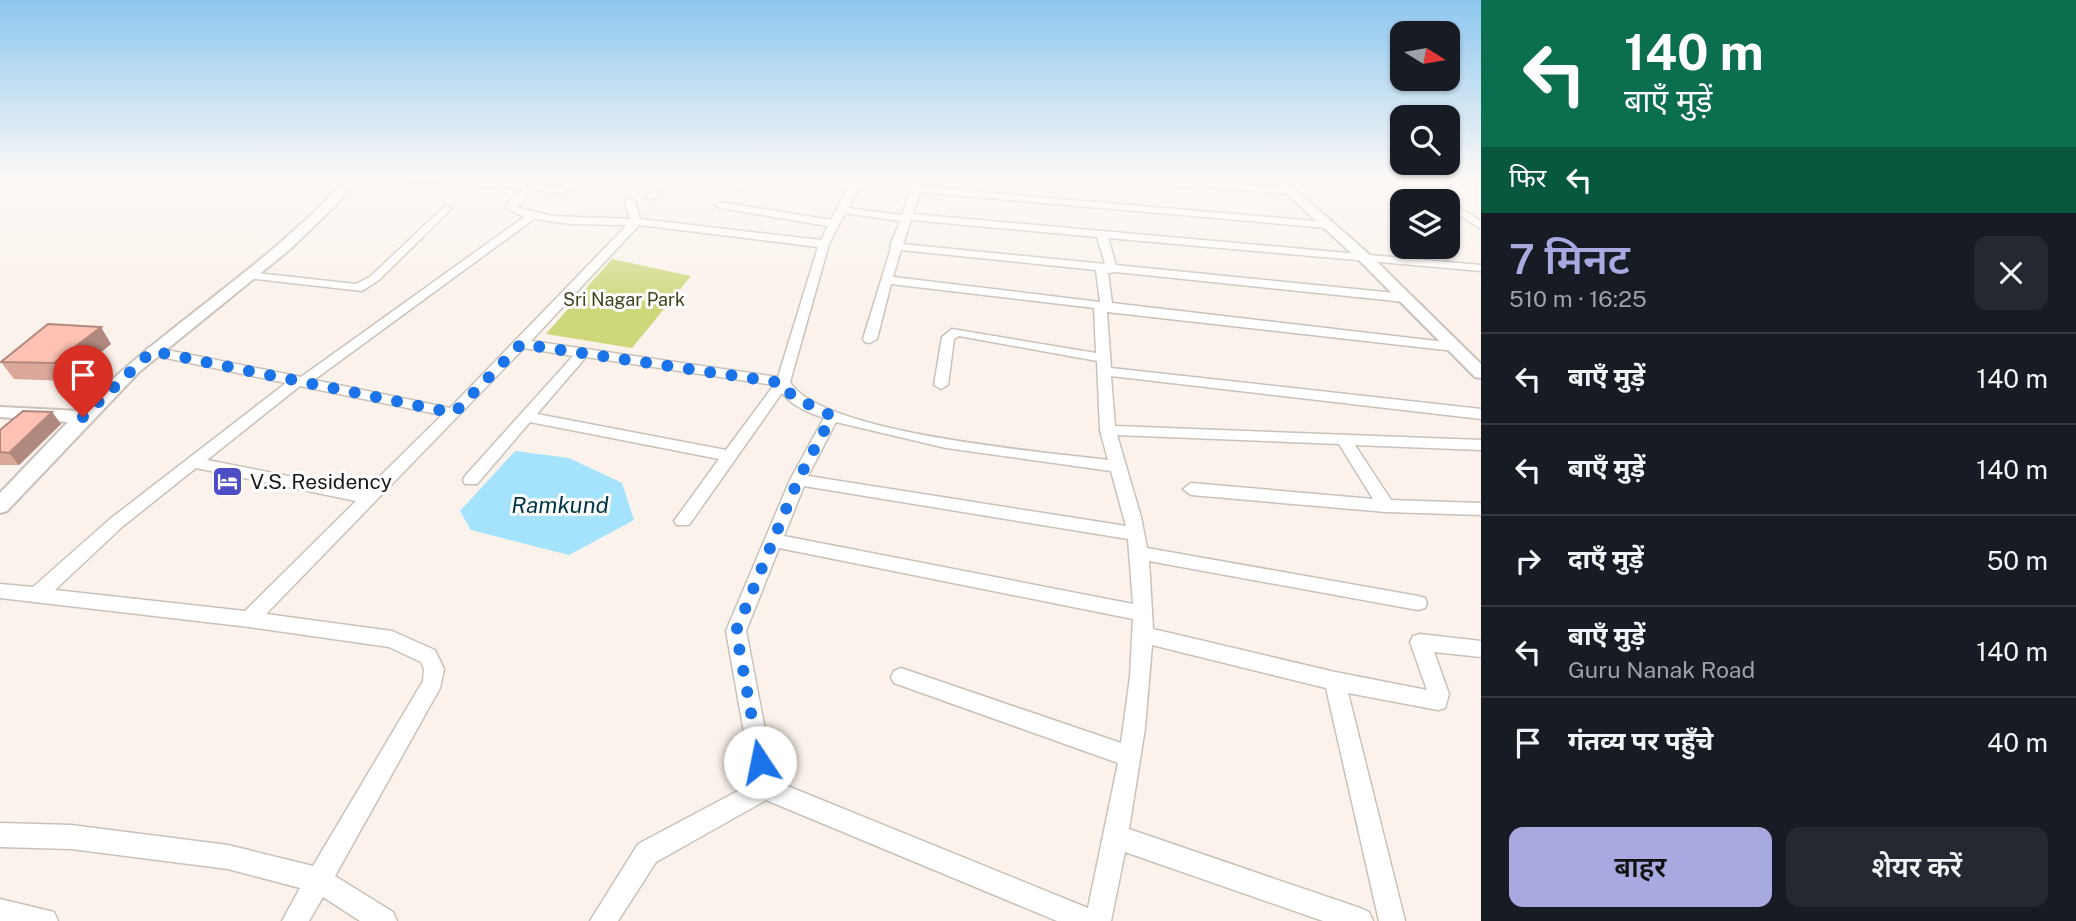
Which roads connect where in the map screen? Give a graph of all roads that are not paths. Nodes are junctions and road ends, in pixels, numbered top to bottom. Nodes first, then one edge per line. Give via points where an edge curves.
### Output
1 (312, 222) edge
2 (432, 222) edge
3 (523, 222) edge
4 (636, 222) joint
5 (823, 222) edge
6 (904, 222) edge
7 (952, 222) edge
8 (1113, 222) edge
9 (1120, 222) edge
10 (1166, 222) edge
11 (1325, 222) edge
12 (835, 224) joint
13 (1328, 225) junction
14 (1102, 235) junction
15 (824, 244) junction
16 (895, 246) junction
17 (1366, 259) junction
18 (1481, 268) edge
19 (1107, 270) junction
20 (248, 275) junction
21 (886, 280) junction
22 (1405, 299) junction
23 (1104, 308) junction
24 (870, 339) dead end
25 (521, 344) junction
26 (1454, 347) junction
27 (152, 351) junction
28 (583, 353) junction
29 (1102, 364) junction
30 (1481, 373) edge
31 (301, 381) junction
32 (783, 383) junction
33 (941, 385) dead end
34 (0, 412) edge
35 (454, 413) junction
36 (1481, 414) edge
37 (832, 416) junction
38 (83, 417) junction
39 (527, 417) junction
40 (1108, 430) junction
41 (1344, 440) junction
42 (1481, 445) edge
43 (731, 456) junction
44 (191, 462) junction
45 (1118, 467) junction
46 (471, 480) dead end
47 (798, 480) junction
48 (1191, 489) dead end
49 (369, 498) junction
50 (0, 506) edge
51 (1387, 506) junction
52 (1477, 513) edge
53 (683, 521) dead end
54 (774, 541) junction
55 (1137, 543) junction
56 (0, 591) edge
57 (37, 595) junction
58 (1418, 603) dead end
59 (248, 619) junction
60 (1142, 624) junction
61 (1481, 649) edge
62 (901, 677) dead end
63 (1335, 681) junction
64 (1129, 756) junction
65 (765, 788) junction
66 (0, 835) edge
67 (1116, 837) junction
68 (318, 880) junction
69 (0, 912) edge
70 (45, 921) edge
71 (295, 921) edge
72 (384, 921) edge
73 (603, 921) edge
74 (1088, 921) edge
75 (1098, 921) edge
76 (1360, 921) edge
77 (1392, 921) edge

1 - 20 street
2 - 20 street via 375,278 358,288
3 - 31 street
4 - 15 street
4 - 25 street
5 - 12 street
6 - 16 street
7 - 14 street
8 - 14 street
9 - 17 street
10 - 13 street
11 - 13 street
12 - 15 street
13 - 17 street
14 - 19 street
15 - 32 street
16 - 19 street
16 - 21 street
17 - 18 street
17 - 22 street
19 - 22 street
19 - 23 street
20 - 27 street
21 - 23 street
21 - 24 street
22 - 26 street
23 - 26 street
23 - 29 street
25 - 28 street
25 - 35 street
26 - 30 street
27 - 31 street
27 - 38 street
28 - 32 street
28 - 39 street
29 - 33 street via 957,332 948,337
29 - 36 street
29 - 40 street
31 - 35 street
31 - 44 street
32 - 37 street via 792,396
32 - 43 street
34 - 38 street
35 - 49 street
37 - 45 street via 908,435
37 - 47 street
38 - 50 street
39 - 43 street
39 - 46 street
40 - 41 street
40 - 45 street
41 - 42 street
41 - 51 street
43 - 53 street
44 - 49 street
44 - 57 street
45 - 55 street
47 - 54 street
47 - 55 street
48 - 51 street
49 - 59 street
51 - 52 street
54 - 60 street
54 - 65 street via 736,631
55 - 58 street
55 - 60 street
56 - 57 street
57 - 59 street
59 - 68 street via 392,639 428,656 434,669 433,682
60 - 63 street
60 - 64 street via 1140,681
61 - 63 street via 1420,642 1438,701
62 - 64 street
63 - 77 street
64 - 67 street
65 - 73 street via 647,853
65 - 74 street
66 - 68 street via 145,844 228,857
67 - 75 street
67 - 76 street
68 - 71 street
68 - 72 street
69 - 70 street

